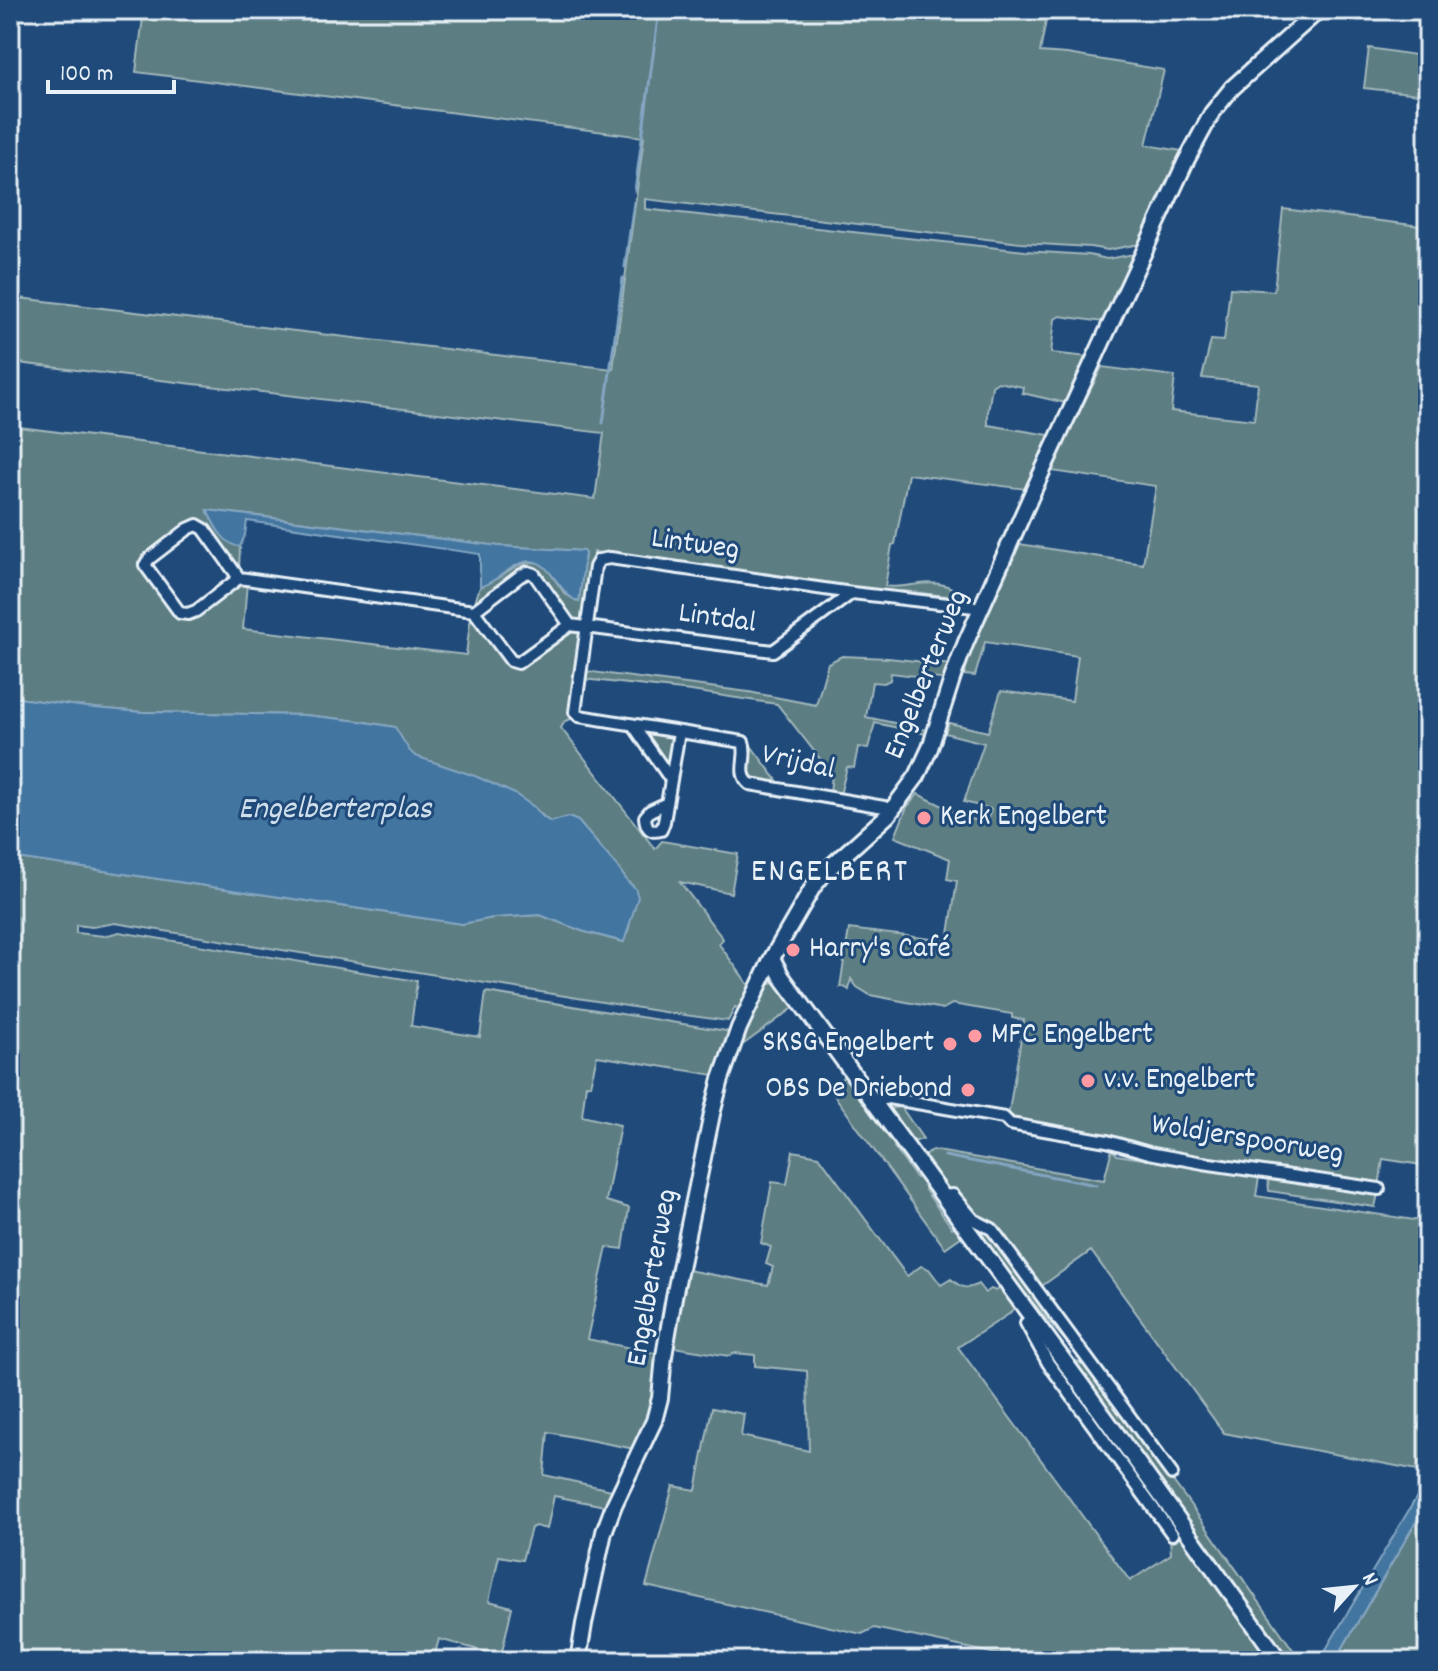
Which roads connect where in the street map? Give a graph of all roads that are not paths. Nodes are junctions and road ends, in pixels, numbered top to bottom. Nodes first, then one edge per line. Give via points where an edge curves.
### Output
1 (1319, 10) edge
2 (239, 578) junction
3 (852, 593) junction
4 (983, 608) junction
5 (474, 611) junction
6 (570, 625) junction
7 (587, 626) junction
8 (633, 725) junction
9 (679, 732) junction
10 (671, 780) junction
11 (667, 803) dead end
12 (891, 811) junction
13 (772, 958) junction
14 (763, 976) junction
15 (782, 977) junction
16 (874, 1102) junction
17 (1379, 1189) dead end
18 (943, 1196) junction
19 (1032, 1318) junction
20 (1172, 1474) dead end
21 (1172, 1534) dead end
22 (578, 1661) edge
23 (1280, 1661) edge

1 - 4 street, Engelberterweg via 1232,88 1212,113
2 - 2 street via 197,525 145,565 180,613 196,611
2 - 5 street
3 - 4 street
3 - 7 street, Lintdal via 773,651
3 - 7 street, Lintweg via 610,558 595,567
4 - 12 street, Engelberterweg via 930,748
5 - 6 street via 511,661 518,663
5 - 6 street via 528,572
6 - 7 street, Lintdal
7 - 8 street, Vrijdal via 575,712
8 - 9 street, Vrijdal
8 - 10 street
9 - 10 street
9 - 12 street, Vrijdal via 743,742 742,773 750,784
10 - 11 street
12 - 13 street, Engelberterweg via 813,887
13 - 14 street, Engelberterweg
13 - 15 street
14 - 15 street
14 - 22 street, Engelberterweg via 721,1079 674,1297 660,1398 604,1532
15 - 16 street
16 - 17 street, Woldjerspoorweg via 888,1098 951,1107 1149,1153
16 - 18 street
18 - 19 street
18 - 20 street via 953,1195 974,1220 992,1229
19 - 21 street via 1026,1323 1048,1363
19 - 23 street

